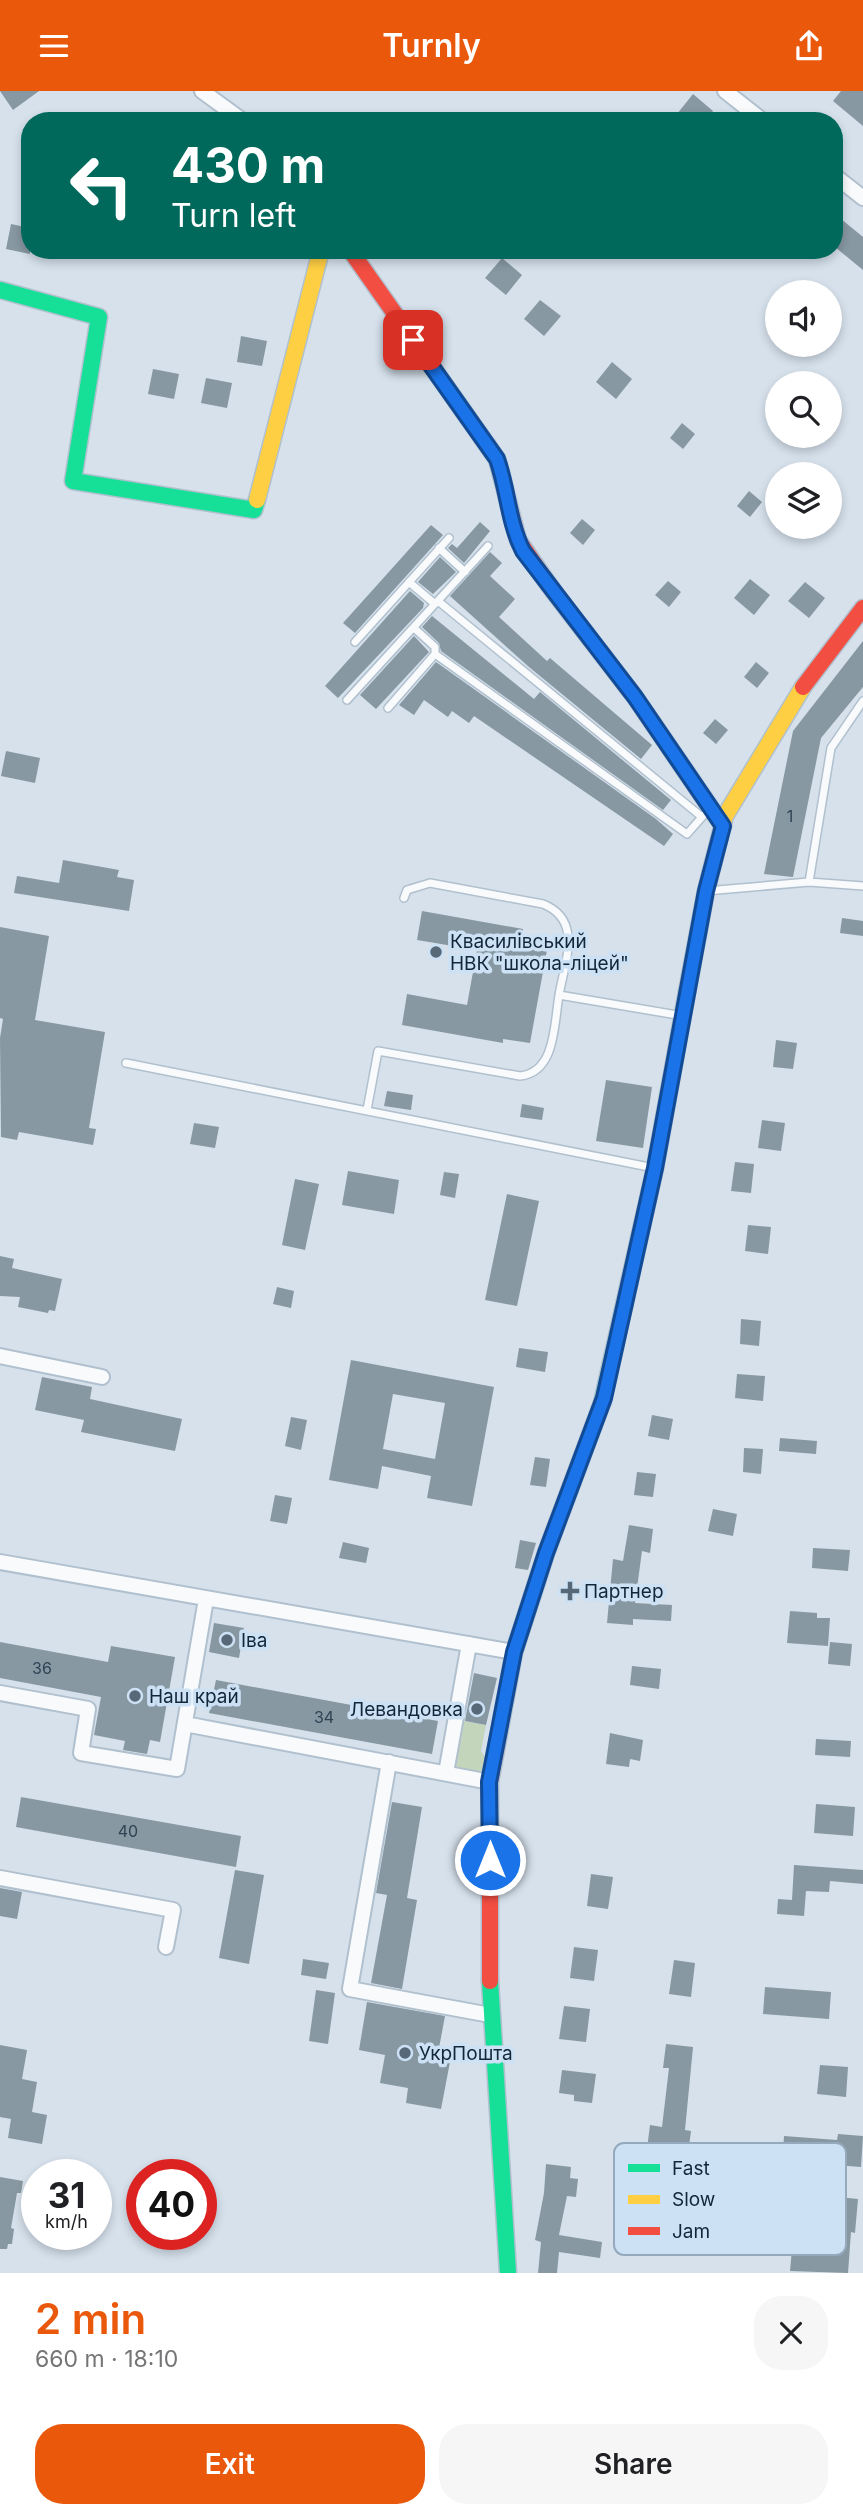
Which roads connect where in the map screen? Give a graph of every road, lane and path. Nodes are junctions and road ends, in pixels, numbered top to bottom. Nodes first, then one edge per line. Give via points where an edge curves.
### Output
1 (202, 91) edge
2 (725, 91) edge
3 (231, 112) edge
4 (752, 112) edge
5 (843, 182) edge
6 (863, 198) edge
7 (319, 259) edge
8 (356, 259) edge
9 (0, 290) edge
10 (449, 538) dead end
11 (488, 546) dead end
12 (439, 548) junction
13 (465, 572) junction
14 (409, 582) junction
15 (437, 603) junction
16 (863, 608) edge
17 (414, 628) junction
18 (355, 642) dead end
19 (435, 654) junction
20 (347, 700) dead end
21 (863, 701) edge
22 (388, 708) dead end
23 (706, 812) junction
24 (723, 826) junction
25 (808, 882) junction
26 (863, 886) edge
27 (706, 891) junction
28 (404, 898) dead end
29 (559, 995) junction
30 (683, 1017) junction
31 (126, 1063) dead end
32 (367, 1110) junction
33 (655, 1168) junction
34 (0, 1356) edge
35 (102, 1377) dead end
36 (0, 1562) edge
37 (206, 1599) junction
38 (470, 1644) junction
39 (514, 1652) junction
40 (0, 1693) edge
41 (185, 1724) junction
42 (389, 1762) junction
43 (446, 1773) junction
44 (489, 1782) junction
45 (0, 1878) edge
46 (166, 1947) dead end
47 (490, 2015) junction
48 (508, 2273) edge

1 - 3 street
2 - 4 street
5 - 6 street
7 - 9 street via 254,510 73,481 99,317
8 - 23 street via 497,459 514,534 523,551 635,697
10 - 12 lane
11 - 13 lane
12 - 13 lane
12 - 14 lane
13 - 15 lane
14 - 15 lane
14 - 18 lane
15 - 17 lane
15 - 23 lane
16 - 24 street via 791,703
17 - 19 lane via 435,647
17 - 20 lane
19 - 22 lane
19 - 23 lane via 687,834
21 - 25 lane via 831,748
23 - 24 street
24 - 27 street
25 - 26 lane
25 - 27 lane
27 - 30 street
28 - 29 lane via 407,890 430,883 556,909 568,932
29 - 30 lane
29 - 32 lane via 546,1062 531,1075 377,1051
30 - 33 street
31 - 32 lane
32 - 33 lane
33 - 39 street via 604,1398
34 - 35 street
36 - 37 street
37 - 38 street
37 - 41 street
38 - 39 street
38 - 43 street
39 - 44 street
40 - 41 street via 88,1710 81,1753 177,1769
41 - 42 street
42 - 43 street
42 - 47 street via 350,1989
43 - 44 street
44 - 47 street
45 - 46 street via 173,1910
47 - 48 street

